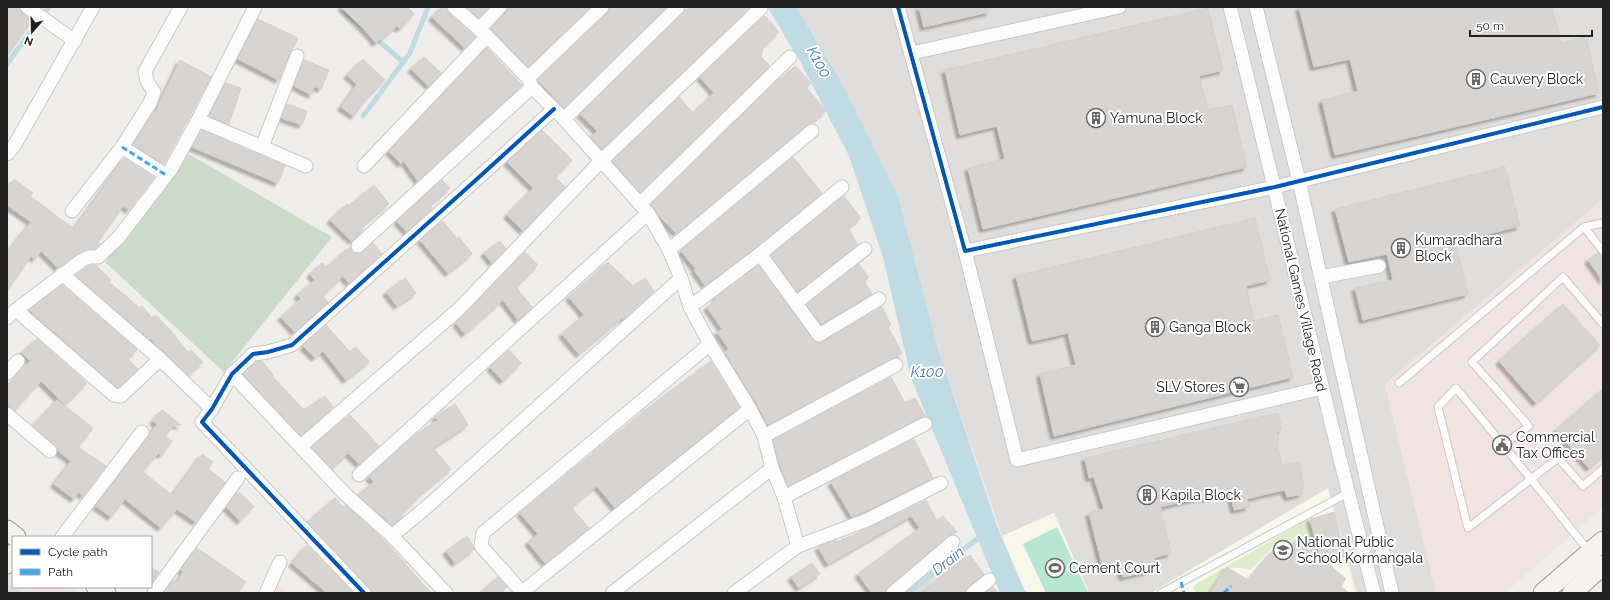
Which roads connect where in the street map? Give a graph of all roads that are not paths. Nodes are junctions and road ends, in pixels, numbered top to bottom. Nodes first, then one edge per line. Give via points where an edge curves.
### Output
1 (27, 7) edge
2 (93, 7) edge
3 (181, 7) edge
4 (255, 7) edge
5 (454, 7) edge
6 (500, 7) edge
7 (602, 7) edge
8 (678, 7) edge
9 (898, 7) edge
10 (1119, 7) edge
11 (1230, 7) edge
12 (1256, 7) edge
13 (761, 8) dead end
14 (483, 32) junction
15 (75, 40) junction
16 (912, 53) junction
17 (297, 56) dead end
18 (790, 57) dead end
19 (530, 82) junction
20 (1603, 106) edge
21 (554, 109) junction
22 (564, 119) junction
23 (198, 120) junction
24 (812, 131) dead end
25 (9, 147) edge
26 (122, 147) junction
27 (262, 148) junction
28 (601, 161) junction
29 (306, 166) dead end
30 (364, 166) dead end
31 (166, 175) junction
32 (1299, 181) junction
33 (842, 187) dead end
34 (1275, 187) junction
35 (644, 209) junction
36 (72, 211) dead end
37 (1603, 223) edge
38 (1584, 227) junction
39 (358, 246) dead end
40 (865, 249) dead end
41 (669, 250) junction
42 (965, 251) junction
43 (1603, 251) edge
44 (760, 254) junction
45 (1379, 266) dead end
46 (62, 274) junction
47 (1321, 277) junction
48 (681, 278) junction
49 (879, 300) dead end
50 (796, 303) junction
51 (690, 307) junction
52 (12, 314) edge
53 (1603, 324) edge
54 (710, 344) junction
55 (160, 359) junction
56 (18, 360) dead end
57 (896, 365) dead end
58 (7, 373) edge
59 (232, 374) junction
60 (1398, 384) dead end
61 (1322, 388) junction
62 (212, 409) junction
63 (750, 409) junction
64 (7, 414) edge
65 (925, 424) dead end
66 (142, 432) dead end
67 (764, 436) junction
68 (1504, 445) junction
69 (301, 446) junction
70 (50, 451) dead end
71 (772, 468) junction
72 (1603, 469) edge
73 (359, 476) dead end
74 (238, 478) dead end
75 (1531, 479) junction
76 (941, 483) dead end
77 (1348, 493) junction
78 (784, 496) junction
79 (63, 536) edge
80 (392, 536) junction
81 (953, 542) dead end
82 (798, 546) junction
83 (1598, 557) edge
84 (280, 562) dead end
85 (989, 580) dead end
86 (154, 593) edge
87 (266, 593) edge
88 (364, 593) edge
89 (446, 593) edge
90 (521, 593) edge
91 (612, 593) edge
92 (734, 593) edge
93 (893, 593) edge
94 (973, 593) edge
95 (1161, 593) edge
96 (1374, 593) edge
97 (1392, 593) edge
98 (1543, 593) edge
99 (1572, 593) edge

1 - 15 street
2 - 15 street
3 - 26 street via 145,71 154,92 150,103
4 - 23 street
5 - 14 street
6 - 14 street
7 - 19 street
8 - 22 street
9 - 16 street
10 - 16 street
11 - 34 street, National Games Village Road
12 - 32 street, National Games Village Road
13 - 28 street
14 - 19 street
14 - 30 street
15 - 25 street
16 - 42 street
17 - 27 street
18 - 35 street
19 - 21 street
19 - 39 street
20 - 32 street
21 - 22 street
21 - 59 street via 292,345 253,354
22 - 28 street
23 - 27 street
23 - 31 street
24 - 41 street
26 - 31 street
26 - 36 street
27 - 29 street
28 - 35 street
28 - 69 street via 458,310
31 - 46 street via 120,237 98,256 82,260
32 - 34 street
32 - 47 street, National Games Village Road
33 - 44 street
34 - 42 street
34 - 61 street, National Games Village Road
35 - 41 street
35 - 73 street
37 - 38 lane
38 - 43 lane
38 - 60 lane
40 - 50 street
41 - 48 street
42 - 61 street via 1017,460
44 - 50 street
44 - 51 street
45 - 47 street
46 - 52 street
46 - 55 street
47 - 97 street, National Games Village Road
48 - 51 street
48 - 80 street
49 - 50 street via 819,335
51 - 54 street
52 - 55 street via 116,396 121,396
53 - 68 lane via 1563,278 1472,362 1529,426
54 - 63 street
54 - 90 street via 482,533 481,546
55 - 62 street
56 - 58 street
57 - 67 street
59 - 62 street
59 - 69 street
61 - 77 street, National Games Village Road
62 - 88 street via 202,422
63 - 67 street
63 - 90 street
64 - 70 street
65 - 78 street
66 - 79 street
67 - 71 street
68 - 75 lane
68 - 75 lane via 1456,388 1438,407 1468,528
69 - 80 street via 345,494
71 - 78 street
71 - 91 street
72 - 75 lane via 1583,486 1558,458
74 - 86 street
75 - 83 lane
76 - 82 street via 867,520
77 - 95 lane
77 - 96 street, National Games Village Road
78 - 82 street
80 - 89 street
81 - 93 street
82 - 92 street
83 - 98 main road
83 - 99 main road
84 - 87 street
85 - 94 street

